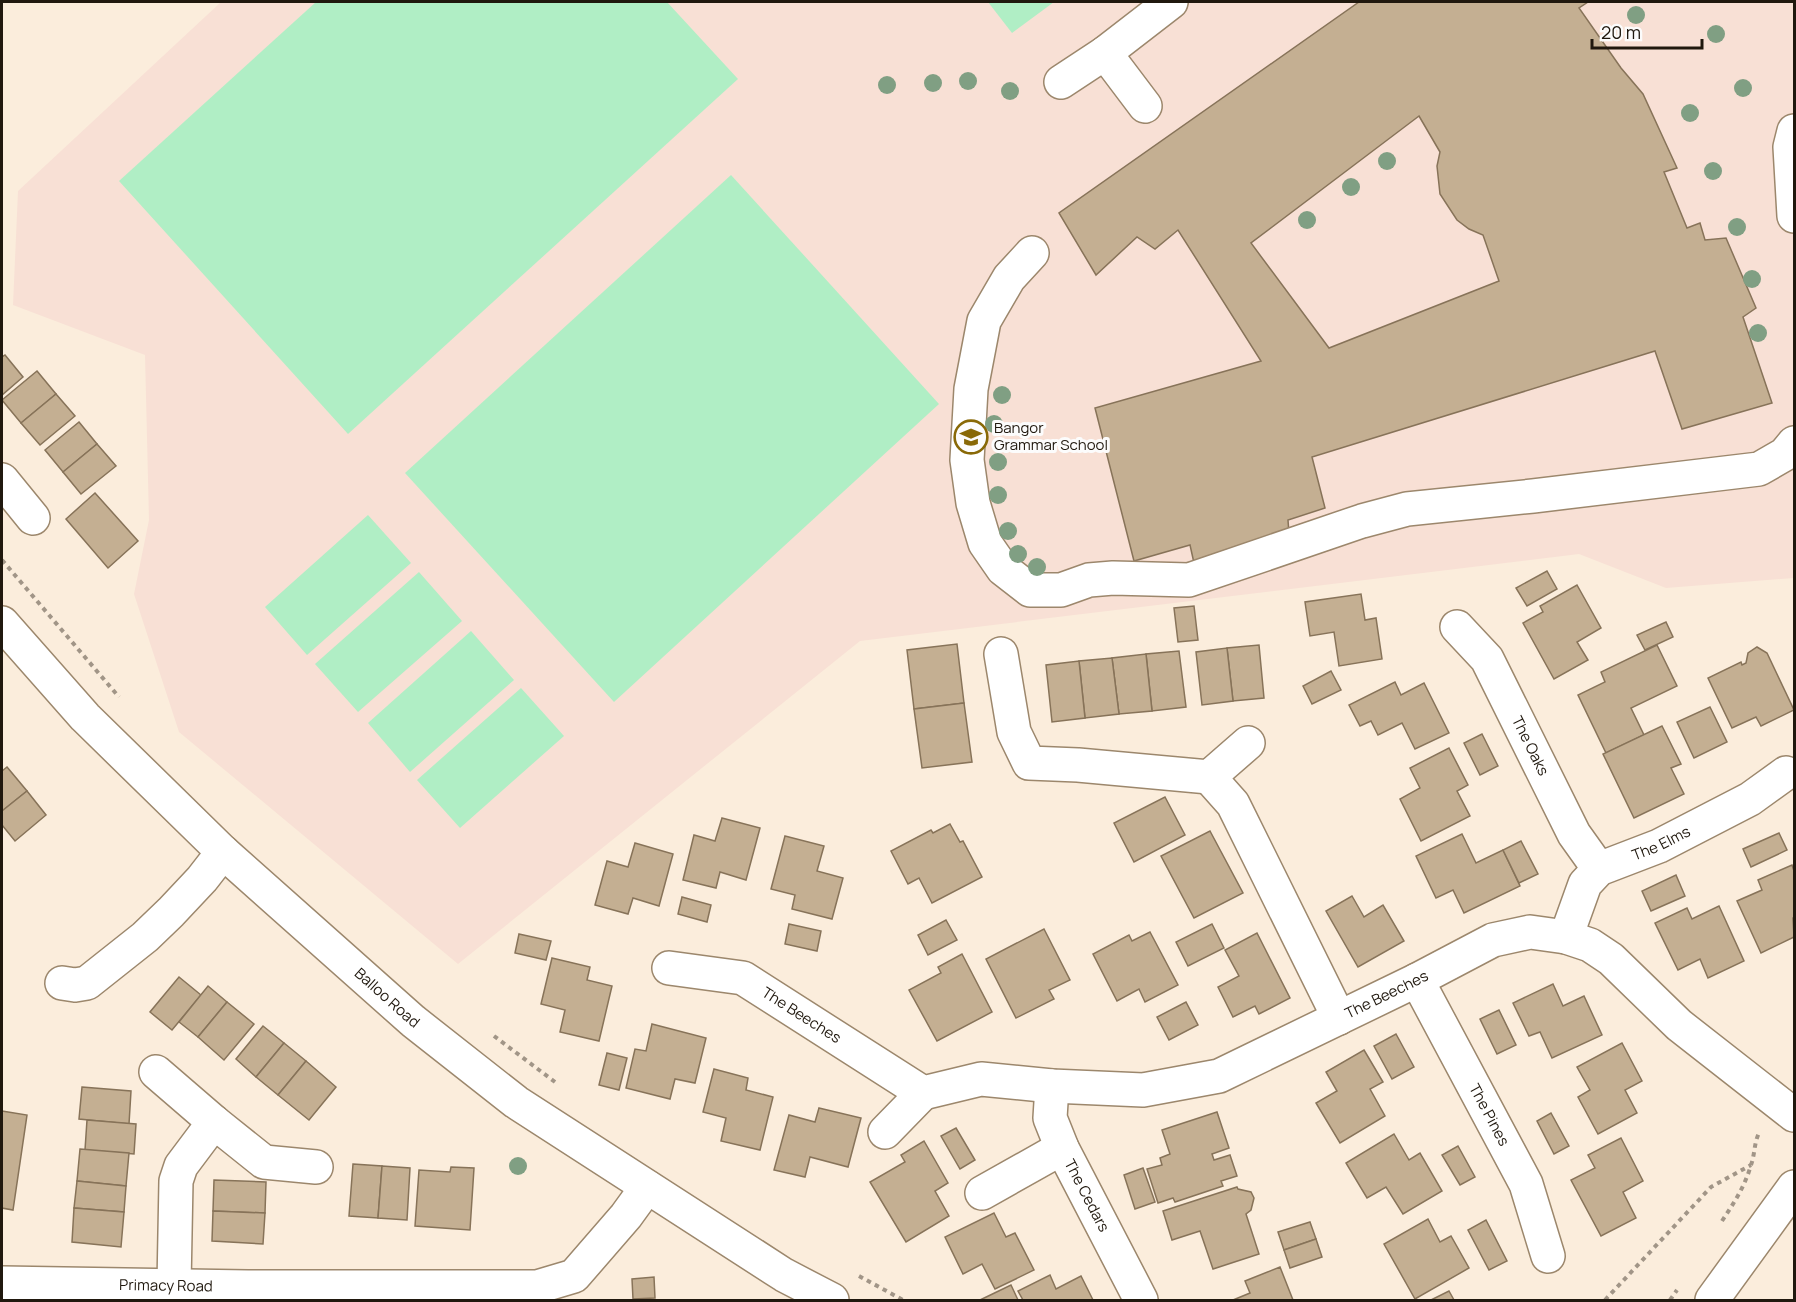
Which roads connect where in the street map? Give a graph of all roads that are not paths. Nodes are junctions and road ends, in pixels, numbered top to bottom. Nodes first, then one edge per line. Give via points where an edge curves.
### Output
1 (1171, 2) edge
2 (1105, 53) junction
3 (1061, 82) dead end
4 (1144, 106) dead end
5 (1794, 131) edge
6 (1794, 216) edge
7 (1032, 253) dead end
8 (1794, 443) edge
9 (2, 480) edge
10 (33, 518) dead end
11 (2, 623) edge
12 (1457, 627) dead end
13 (1001, 654) dead end
14 (1248, 743) dead end
15 (1786, 773) dead end
16 (1209, 777) junction
17 (223, 852) junction
18 (1599, 869) junction
19 (1566, 937) junction
20 (669, 968) dead end
21 (1416, 980) junction
22 (62, 983) dead end
23 (1339, 1018) junction
24 (156, 1072) dead end
25 (1052, 1086) junction
26 (923, 1093) junction
27 (1784, 1108) edge
28 (214, 1122) junction
29 (885, 1132) dead end
30 (1062, 1148) junction
31 (316, 1167) dead end
32 (647, 1187) junction
33 (982, 1193) dead end
34 (1790, 1201) edge
35 (1548, 1257) dead end
36 (2, 1283) edge
37 (174, 1285) junction
38 (832, 1300) edge
39 (1141, 1300) edge
40 (1712, 1300) edge

1 - 2 street
2 - 3 street
2 - 4 street
5 - 6 street via 1790,147
7 - 8 street via 1009,278 984,321 971,389 967,460 973,503 985,543 1003,569 1030,590 1061,590 1089,580 1188,580 1407,509 1759,469 1785,454
9 - 10 street
11 - 17 street, Balloo Road via 85,717
12 - 18 street, The Oaks via 1487,659 1574,834
13 - 16 street via 1014,732 1029,763
14 - 16 street
15 - 18 street, The Elms via 1740,805 1659,846
16 - 23 street via 1233,804
17 - 22 street via 145,938 87,983
17 - 32 street, Balloo Road via 432,1036 516,1102
18 - 19 street via 1585,884
19 - 21 street, The Beeches via 1530,932 1493,940
19 - 27 street, The Beeches via 1590,945 1611,959 1679,1025
20 - 26 street, The Beeches via 743,978
21 - 23 street, The Beeches
21 - 35 street, The Pines via 1526,1184
23 - 25 street, The Beeches via 1220,1076 1143,1090
24 - 28 street
25 - 26 street, The Beeches via 981,1079
25 - 30 street, The Cedars via 1050,1118
26 - 29 street
28 - 31 street via 264,1162
28 - 37 street via 181,1166 176,1181
30 - 33 street
30 - 39 street, The Cedars
32 - 37 street, Primacy Road via 574,1276 537,1287
32 - 38 street, Balloo Road via 784,1275
34 - 40 street
36 - 37 street, Primacy Road

